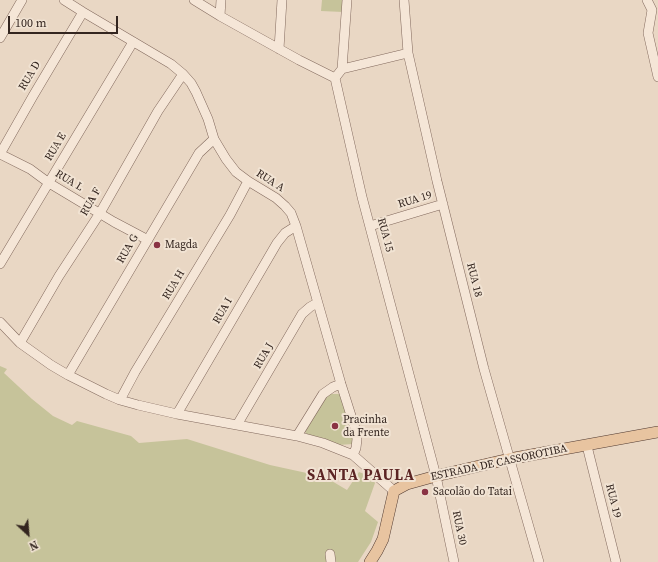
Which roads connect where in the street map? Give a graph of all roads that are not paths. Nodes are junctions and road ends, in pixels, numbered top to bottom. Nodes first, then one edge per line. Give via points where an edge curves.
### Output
1 (22, 0) edge
2 (64, 0) edge
3 (194, 0) edge
4 (221, 0) edge
5 (282, 0) edge
6 (347, 0) edge
7 (404, 0) edge
8 (647, 0) edge
9 (83, 12) junction
10 (220, 16) junction
11 (0, 38) edge
12 (133, 42) junction
13 (279, 49) junction
14 (408, 53) junction
15 (342, 69) junction
16 (183, 74) junction
17 (658, 77) edge
18 (335, 78) junction
19 (214, 139) junction
20 (0, 154) edge
21 (248, 181) junction
22 (49, 183) junction
23 (443, 204) junction
24 (100, 213) junction
25 (296, 226) junction
26 (370, 226) junction
27 (148, 240) junction
28 (0, 264) edge
29 (317, 303) junction
30 (0, 322) edge
31 (20, 343) junction
32 (68, 375) junction
33 (340, 384) junction
34 (120, 400) junction
35 (177, 414) junction
36 (237, 425) junction
37 (658, 432) edge
38 (297, 436) junction
39 (587, 446) junction
40 (353, 455) junction
41 (509, 459) junction
42 (436, 476) junction
43 (394, 491) junction
44 (370, 562) edge
45 (454, 562) edge
46 (539, 562) edge
47 (616, 562) edge

1 - 11 street
2 - 9 street, RUA A
3 - 10 street
4 - 10 street
5 - 13 street
6 - 15 street
7 - 14 street, RUA 18
8 - 17 street via 652,10 648,33
9 - 12 street, RUA A
9 - 20 street, RUA D
10 - 13 street
12 - 16 street, RUA A
12 - 22 street, RUA E
13 - 18 street
14 - 15 street
14 - 23 street, RUA 18
15 - 18 street
16 - 19 street, RUA A via 196,92
16 - 24 street, RUA F via 158,111
18 - 26 street, RUA 15
19 - 21 street, RUA A via 236,172
19 - 27 street, RUA G via 199,153
20 - 22 street, RUA L
21 - 25 street, RUA A via 285,206
21 - 34 street, RUA H
22 - 24 street, RUA L
22 - 28 street, RUA E
23 - 26 street, RUA 19
23 - 41 street, RUA 18
24 - 27 street, RUA L
24 - 31 street, RUA F
25 - 29 street, RUA A
25 - 35 street, RUA I via 281,238
26 - 42 street, RUA 15
27 - 32 street, RUA G
29 - 33 street, RUA A
29 - 36 street, RUA J via 302,314
30 - 31 street
31 - 32 street
32 - 34 street
33 - 38 street via 323,394
33 - 40 street, RUA A via 355,428 357,439
34 - 35 street
35 - 36 street
36 - 38 street
37 - 39 main road, ESTRADA DE CASSOROTIBA
38 - 40 street via 323,442
39 - 41 main road, ESTRADA DE CASSOROTIBA
39 - 47 street, RUA 19
40 - 43 street
41 - 42 main road, ESTRADA DE CASSOROTIBA
41 - 46 street, RUA 18
42 - 43 main road, ESTRADA DE CASSOROTIBA via 407,484
42 - 45 street, RUA 30
43 - 44 main road via 383,539

